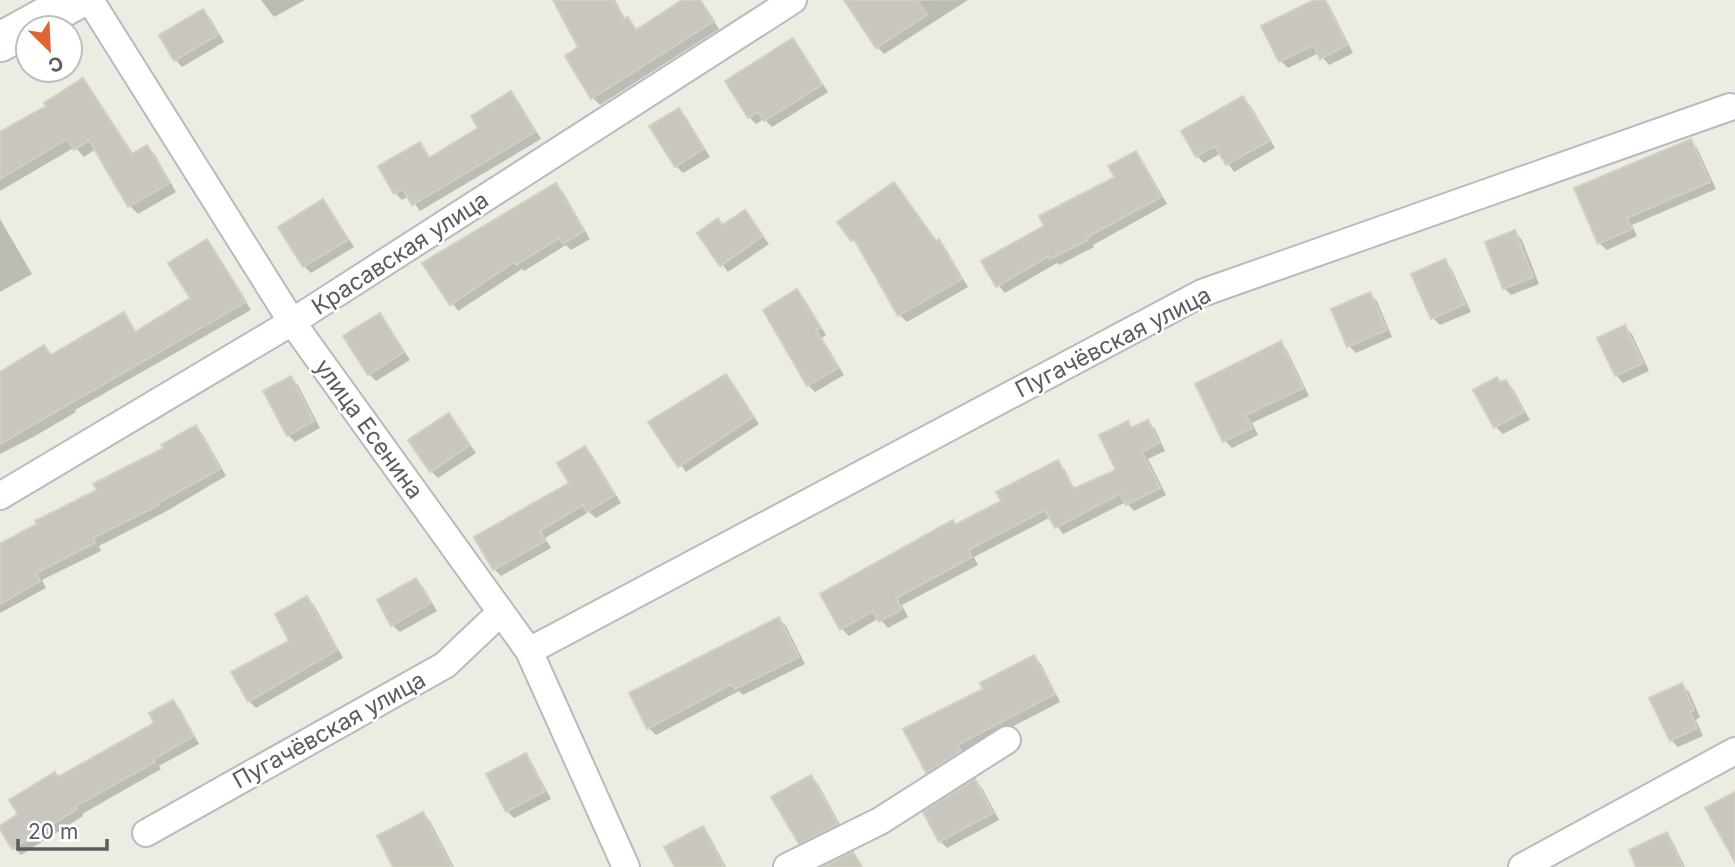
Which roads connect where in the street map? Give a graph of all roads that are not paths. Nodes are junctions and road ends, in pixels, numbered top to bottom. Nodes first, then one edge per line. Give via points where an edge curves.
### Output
1 (76, 0) edge
2 (90, 0) edge
3 (793, 0) edge
4 (0, 42) edge
5 (1730, 107) dead end
6 (292, 322) junction
7 (0, 496) edge
8 (501, 611) junction
9 (529, 651) junction
10 (1007, 740) dead end
11 (1735, 751) edge
12 (146, 833) dead end
13 (626, 867) edge
14 (787, 867) edge
15 (1522, 867) edge

1 - 4 main road
2 - 6 street, улица Есенина
3 - 6 street, Красавская улица
5 - 9 street, Пугачёвская улица via 1202,293
6 - 7 street, Красавская улица
6 - 8 street, улица Есенина
8 - 9 street, улица Есенина
8 - 12 street, Пугачёвская улица via 445,665
9 - 13 street, улица Есенина
10 - 14 street via 880,821
11 - 15 street

